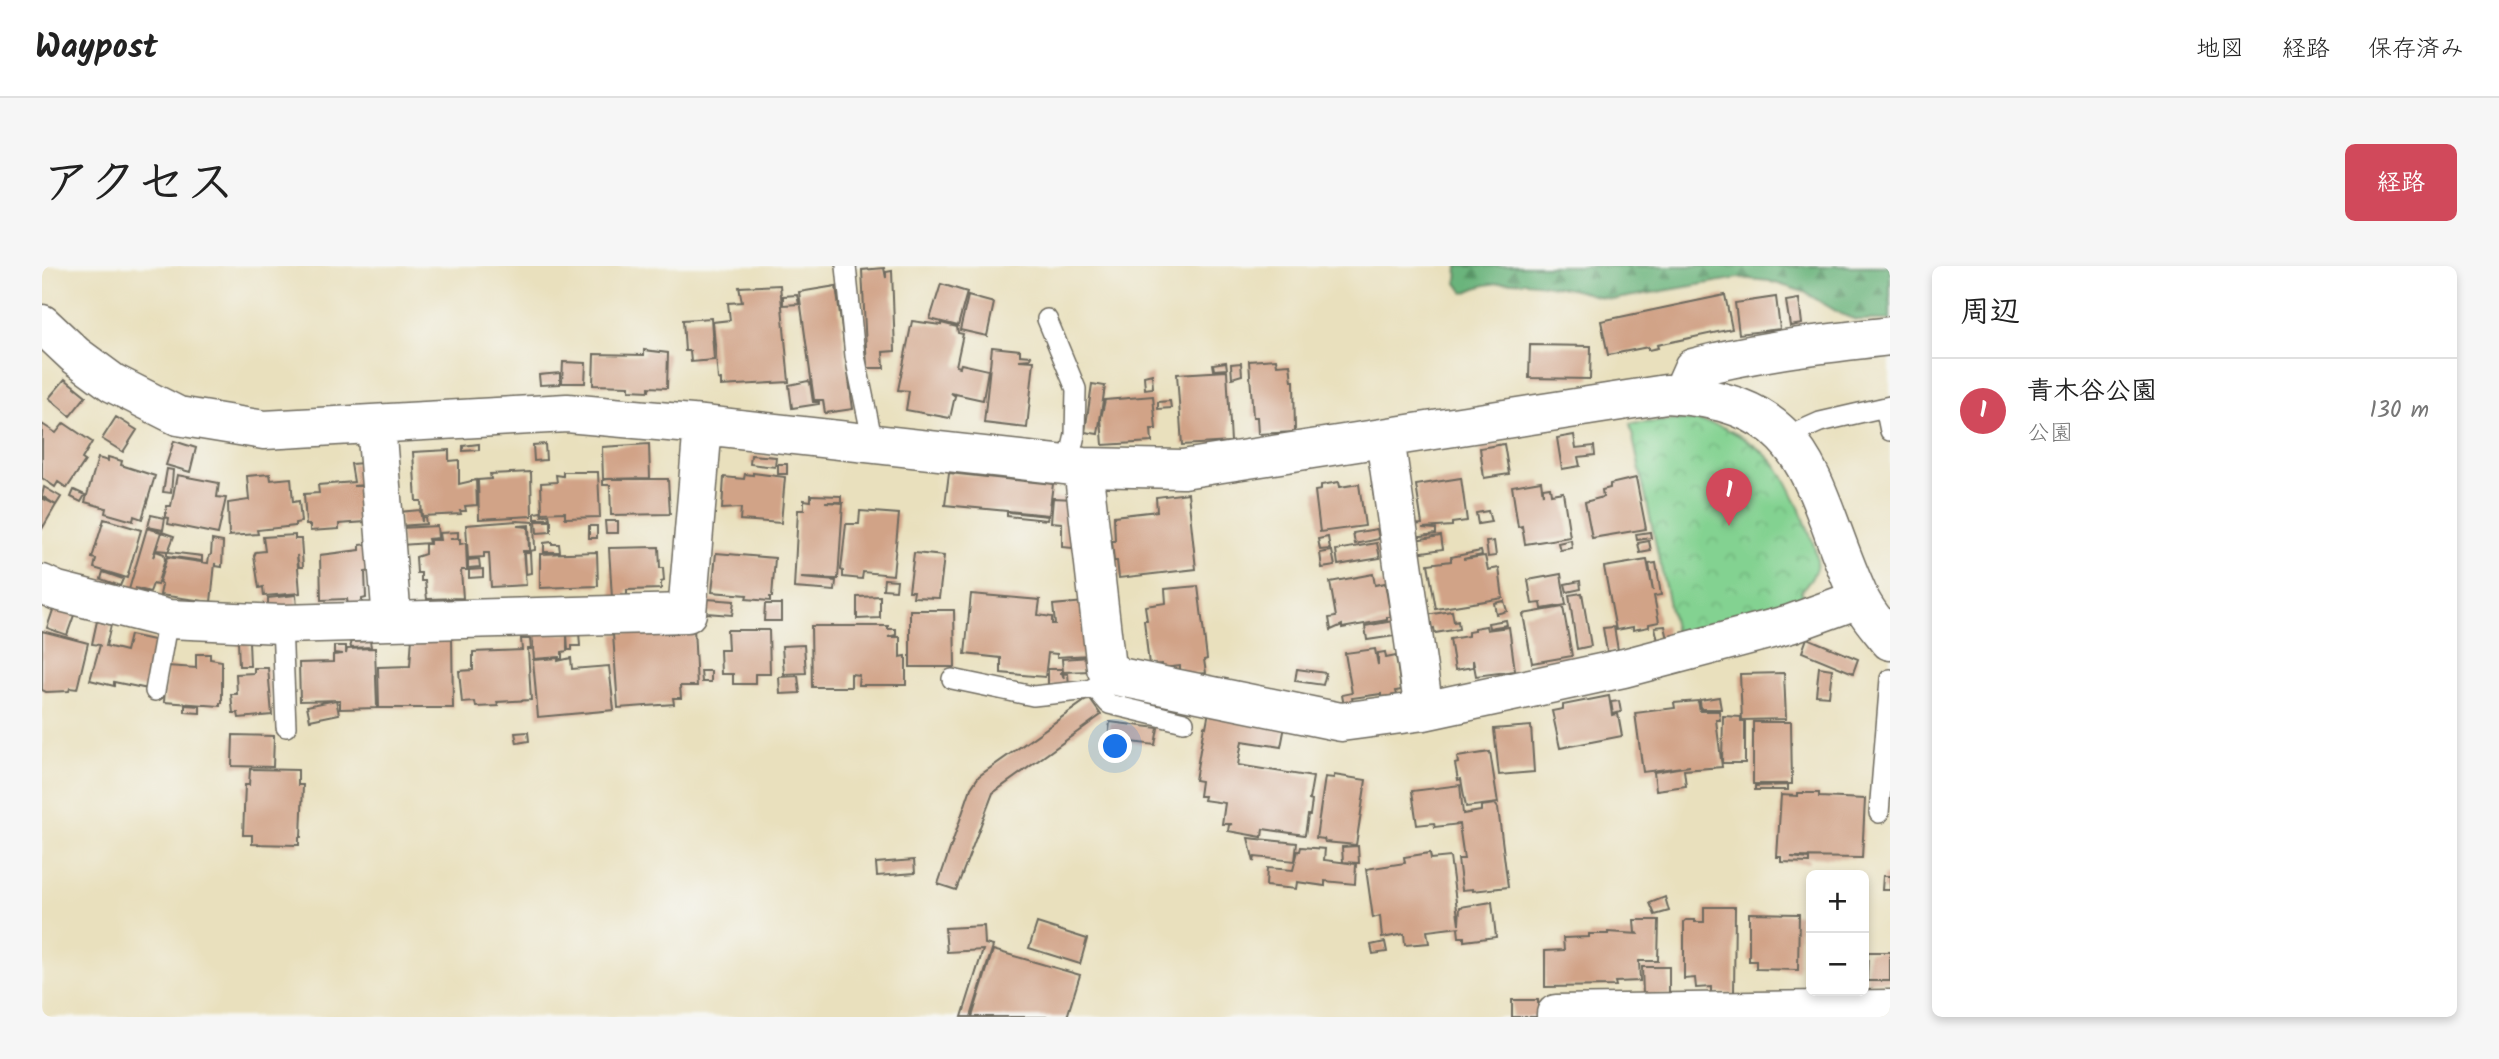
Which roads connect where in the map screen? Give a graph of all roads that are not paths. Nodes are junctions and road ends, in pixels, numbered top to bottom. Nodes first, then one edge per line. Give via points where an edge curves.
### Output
1 (846, 266) edge
2 (1047, 319) dead end
3 (42, 324) edge
4 (1890, 336) edge
5 (1681, 395) junction
6 (1887, 407) edge
7 (376, 425) junction
8 (703, 425) junction
9 (1890, 431) edge
10 (1786, 437) junction
11 (1385, 438) junction
12 (873, 443) junction
13 (1076, 466) junction
14 (42, 584) edge
15 (1859, 599) junction
16 (168, 619) junction
17 (392, 620) junction
18 (282, 624) junction
19 (1890, 641) edge
20 (952, 679) dead end
21 (1103, 679) junction
22 (1890, 679) edge
23 (155, 691) dead end
24 (1424, 711) junction
25 (1184, 722) dead end
26 (286, 727) dead end
27 (1880, 813) dead end
28 (1890, 1010) edge
29 (1556, 1017) edge

1 - 12 lane via 855,356
2 - 13 lane via 1076,389
3 - 7 street via 113,383 178,416 264,430
4 - 5 street via 1693,368
5 - 10 street via 1707,397 1748,411
5 - 11 street
6 - 9 lane
6 - 10 lane via 1820,422
7 - 8 street via 567,413
7 - 17 street
8 - 12 street
8 - 17 street via 687,612
10 - 15 street via 1815,483
11 - 13 street via 1183,469
11 - 24 street
12 - 13 street
13 - 21 street via 1106,668
14 - 16 street
15 - 19 street
15 - 24 street via 1790,624 1623,668
16 - 18 street
16 - 23 lane
17 - 18 street
18 - 26 lane
20 - 21 lane via 1033,696 1089,690
21 - 24 street via 1120,677 1341,722
21 - 25 lane via 1109,704
22 - 27 lane
28 - 29 street

